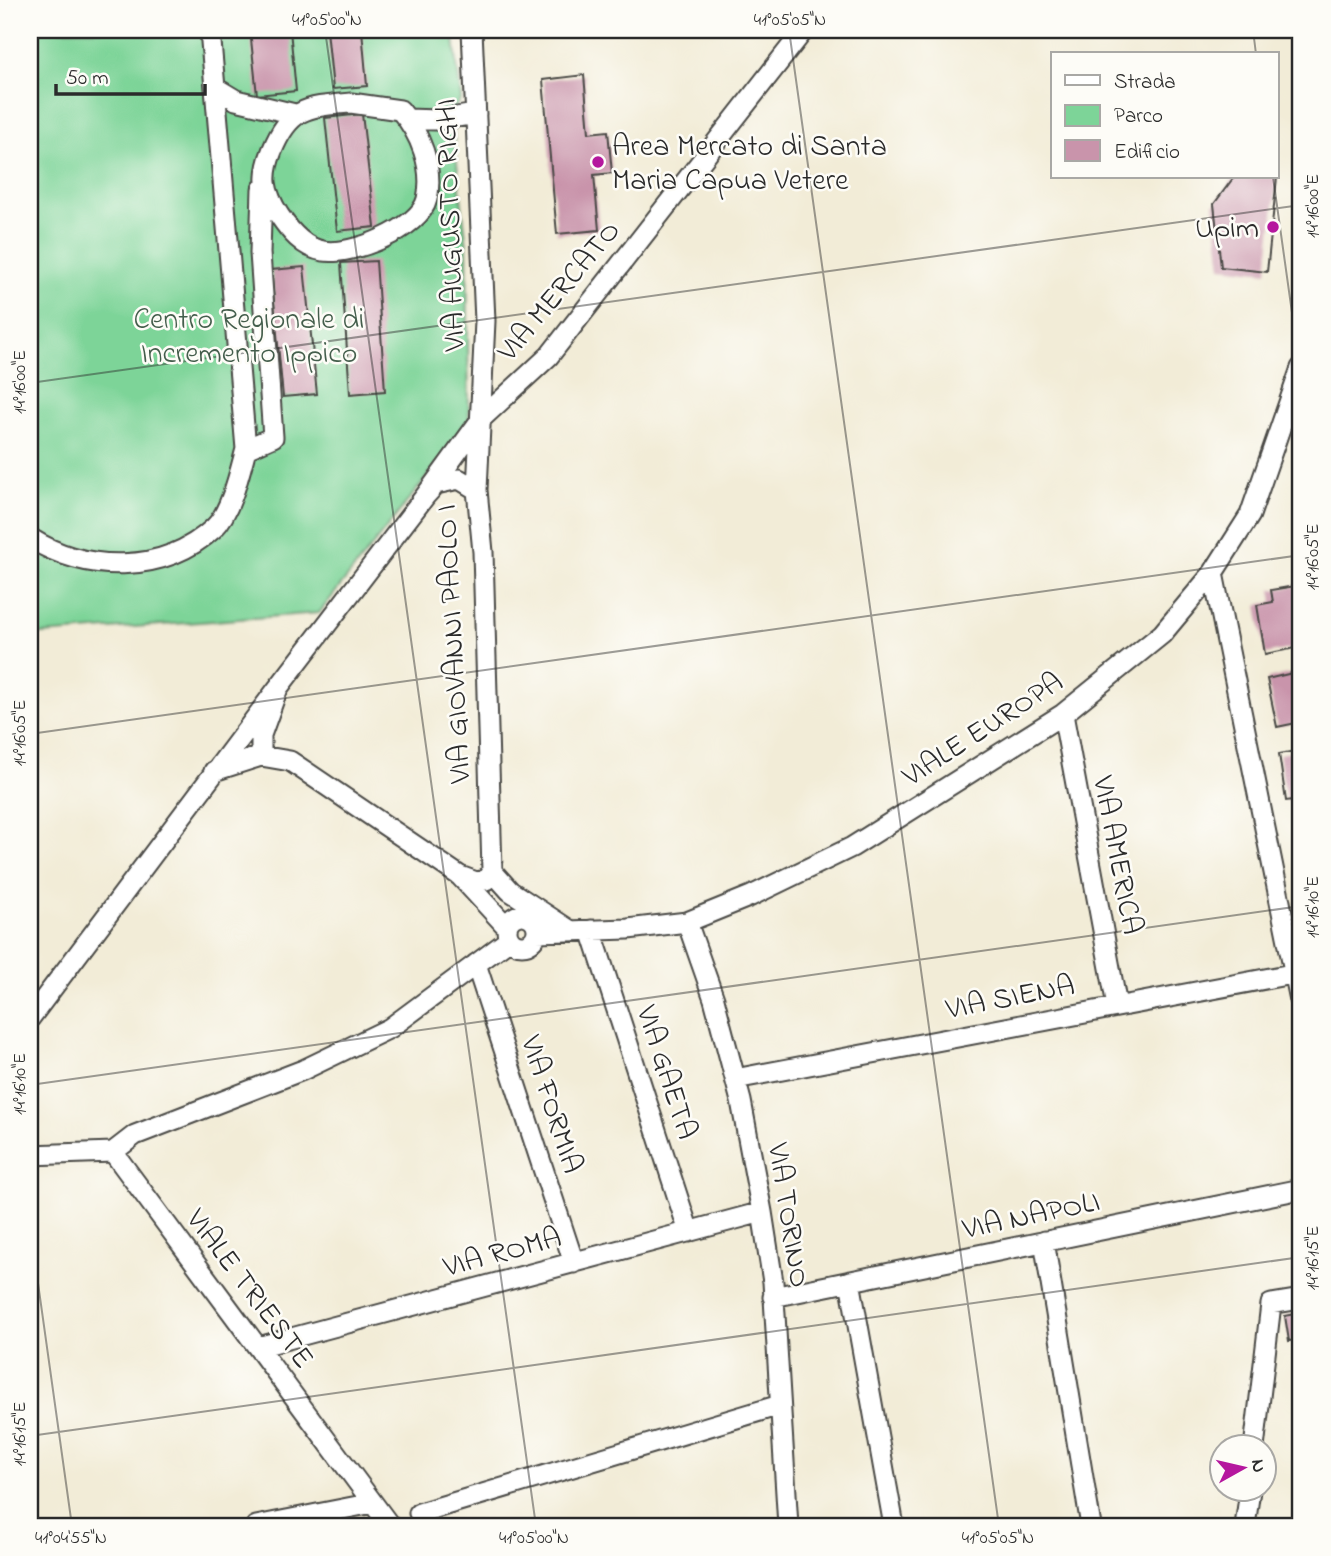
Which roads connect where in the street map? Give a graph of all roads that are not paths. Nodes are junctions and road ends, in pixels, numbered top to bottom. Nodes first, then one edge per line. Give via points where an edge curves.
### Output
1 (211, 30) edge
2 (472, 30) edge
3 (804, 30) edge
4 (216, 88) junction
5 (295, 114) junction
6 (476, 114) junction
7 (408, 119) junction
8 (262, 178) junction
9 (1301, 368) edge
10 (482, 418) junction
11 (246, 449) junction
12 (477, 490) junction
13 (426, 495) junction
14 (30, 538) edge
15 (1213, 573) junction
16 (278, 688) junction
17 (1063, 715) junction
18 (261, 756) junction
19 (214, 771) junction
20 (492, 872) junction
21 (460, 876) junction
22 (687, 922) junction
23 (568, 929) junction
24 (591, 930) junction
25 (508, 933) junction
26 (476, 964) junction
27 (1298, 976) edge
28 (1301, 1005) edge
29 (1117, 1006) junction
30 (30, 1017) edge
31 (735, 1079) junction
32 (113, 1152) junction
33 (30, 1155) edge
34 (1301, 1189) edge
35 (762, 1212) junction
36 (689, 1232) junction
37 (1044, 1241) junction
38 (574, 1263) junction
39 (850, 1281) junction
40 (773, 1297) junction
41 (1301, 1299) edge
42 (258, 1347) junction
43 (780, 1405) junction
44 (1256, 1434) edge
45 (373, 1503) junction
46 (1248, 1504) edge
47 (419, 1513) dead end
48 (256, 1526) edge
49 (390, 1526) edge
50 (788, 1526) edge
51 (894, 1526) edge
52 (1091, 1526) edge
53 (1245, 1526) edge

1 - 4 street
2 - 6 street, VIA AUGUSTO RIGHI
3 - 10 street, VIA MERCATO via 549,356
4 - 5 street via 236,100
4 - 11 street
5 - 7 street via 331,104 361,103 400,110
5 - 8 street via 281,130
6 - 7 street
6 - 10 street, VIA AUGUSTO RIGHI via 485,321
7 - 8 street via 423,146 427,201 414,218 385,237 344,250 323,251 304,244 269,200
8 - 11 street via 260,253 273,438
9 - 15 street, VIALE EUROPA via 1250,515
10 - 12 street, VIA AUGUSTO RIGHI
10 - 13 street
11 - 14 street via 234,489 215,527 181,548 137,565 99,564 51,552
12 - 13 street, VIA GIOVANNI PAOLO I via 459,479 436,484
12 - 20 street, VIA GIOVANNI PAOLO I via 483,552
13 - 16 street, VIA GIOVANNI PAOLO I
15 - 17 street, VIALE EUROPA via 1162,634
15 - 27 street
16 - 18 street, VIA GIOVANNI PAOLO I via 261,735
16 - 19 street
17 - 22 street, VIALE EUROPA via 852,847
17 - 29 street, VIA AMERICA
18 - 19 street
18 - 21 street via 290,761
19 - 30 street
20 - 21 street via 486,880 476,882
20 - 23 street via 510,891
21 - 25 street
22 - 24 street, VIALE EUROPA
22 - 31 street, VIA TORINO
23 - 24 street, VIALE EUROPA
23 - 25 street, VIALE EUROPA via 537,932 527,915 516,916
24 - 36 street, VIA GAETA
25 - 26 street
26 - 32 street via 390,1028 303,1070 175,1118
26 - 38 street, VIA FORMIA
27 - 28 street
27 - 29 street, VIA SIENA
29 - 31 street, VIA SIENA
31 - 35 street, VIA TORINO
32 - 33 street
32 - 42 street, VIALE TRIESTE
34 - 37 street, VIA NAPOLI
35 - 36 street, VIA ROMA
35 - 40 street, VIA TORINO
36 - 38 street, VIA ROMA
37 - 39 street, VIA NAPOLI
37 - 52 street
38 - 42 street, VIA ROMA
39 - 40 street, VIA NAPOLI
39 - 51 street
40 - 43 street, VIA TORINO
41 - 44 street via 1271,1304
42 - 45 street, VIALE TRIESTE
43 - 47 street
43 - 50 street, VIA TORINO
45 - 48 street
45 - 49 street, VIALE TRIESTE
46 - 53 street

